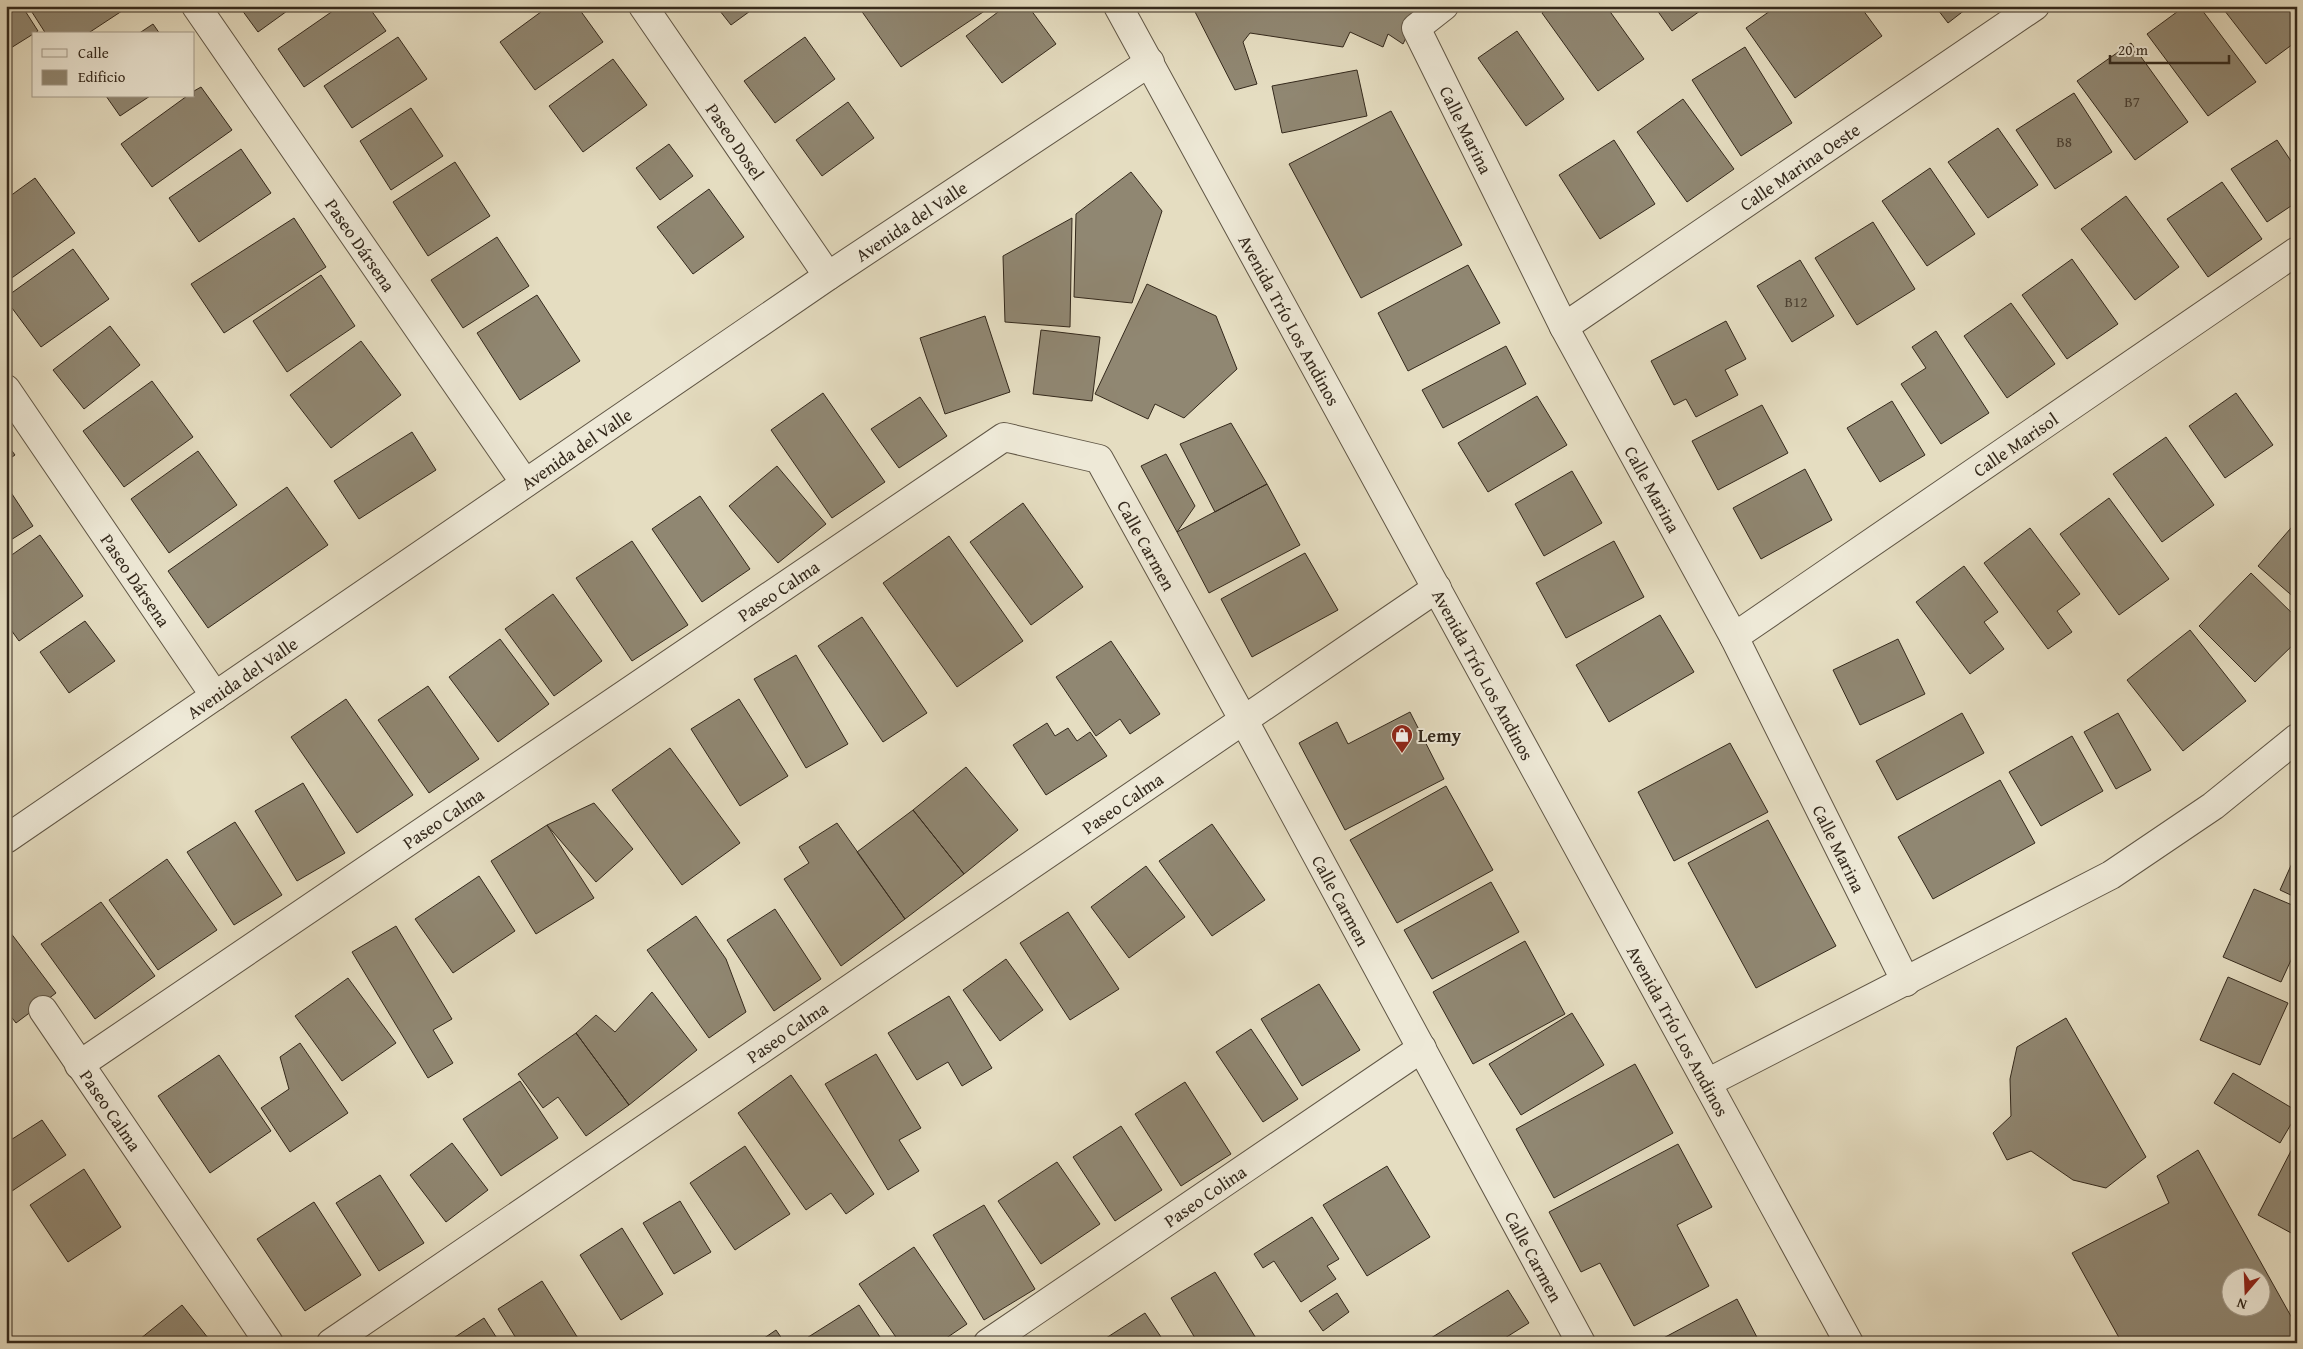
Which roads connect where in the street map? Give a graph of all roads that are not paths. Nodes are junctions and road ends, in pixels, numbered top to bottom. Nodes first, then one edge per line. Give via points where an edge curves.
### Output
1 (196, 6) edge
2 (643, 6) edge
3 (1118, 6) edge
4 (1444, 6) edge
5 (2035, 6) edge
6 (1150, 62) junction
7 (2297, 251) edge
8 (828, 276) junction
9 (1564, 328) junction
10 (6, 389) edge
11 (1099, 459) joint
12 (526, 483) junction
13 (1437, 588) junction
14 (1734, 637) junction
15 (215, 696) junction
16 (1243, 719) junction
17 (2297, 738) edge
18 (6, 840) edge
19 (1906, 982) junction
20 (42, 1010) dead end
21 (1422, 1048) junction
22 (79, 1064) junction
23 (1707, 1083) junction
24 (269, 1343) edge
25 (331, 1343) edge
26 (988, 1343) edge
27 (1581, 1343) edge
28 (1850, 1343) edge

1 - 12 street, Paseo Dársena
2 - 8 street, Paseo Dosel
3 - 6 street, Avenida Trío Los Andinos
4 - 9 street, Calle Marina via 1416,28
5 - 9 street, Calle Marina Oeste
6 - 8 street, Avenida del Valle
6 - 13 street, Avenida Trío Los Andinos
7 - 14 street, Calle Marisol
8 - 12 street, Avenida del Valle
9 - 14 street, Calle Marina
10 - 15 street, Paseo Dársena
11 - 16 street, Calle Carmen
11 - 22 street, Paseo Calma via 1004,436
12 - 15 street, Avenida del Valle
13 - 16 street, Paseo Calma
13 - 23 street, Avenida Trío Los Andinos
14 - 19 street, Calle Marina
15 - 18 street, Avenida del Valle
16 - 21 street, Calle Carmen
16 - 25 street, Paseo Calma
17 - 19 street via 2213,806 2111,875
19 - 23 street
20 - 22 street
21 - 26 street, Paseo Colina
21 - 27 street, Calle Carmen
22 - 24 street, Paseo Calma
23 - 28 street, Avenida Trío Los Andinos

